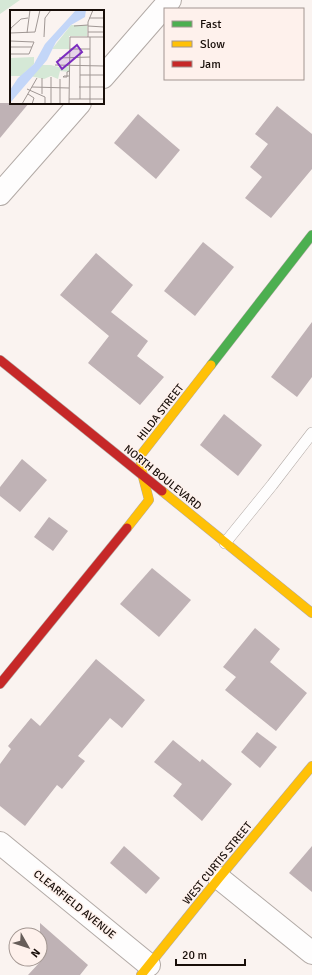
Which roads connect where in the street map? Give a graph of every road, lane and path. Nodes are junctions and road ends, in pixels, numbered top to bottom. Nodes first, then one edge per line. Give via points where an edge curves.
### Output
1 (170, 0) edge
2 (104, 76) edge
3 (79, 104) edge
4 (0, 194) edge
5 (312, 235) edge
6 (0, 360) edge
7 (312, 433) edge
8 (143, 477) junction
9 (225, 543) junction
10 (312, 613) edge
11 (0, 684) edge
12 (312, 766) edge
13 (0, 843) edge
14 (220, 878) junction
15 (312, 953) edge
16 (145, 970) edge

1 - 2 street
3 - 4 street
5 - 8 street, HILDA STREET via 140,456
6 - 8 street, NORTH BOULEVARD
7 - 9 lane
8 - 9 street, NORTH BOULEVARD
8 - 11 street, HILDA STREET via 149,500
9 - 10 street, NORTH BOULEVARD
12 - 14 street, WEST CURTIS STREET
13 - 16 street, CLEARFIELD AVENUE
14 - 15 street
14 - 16 street, WEST CURTIS STREET

